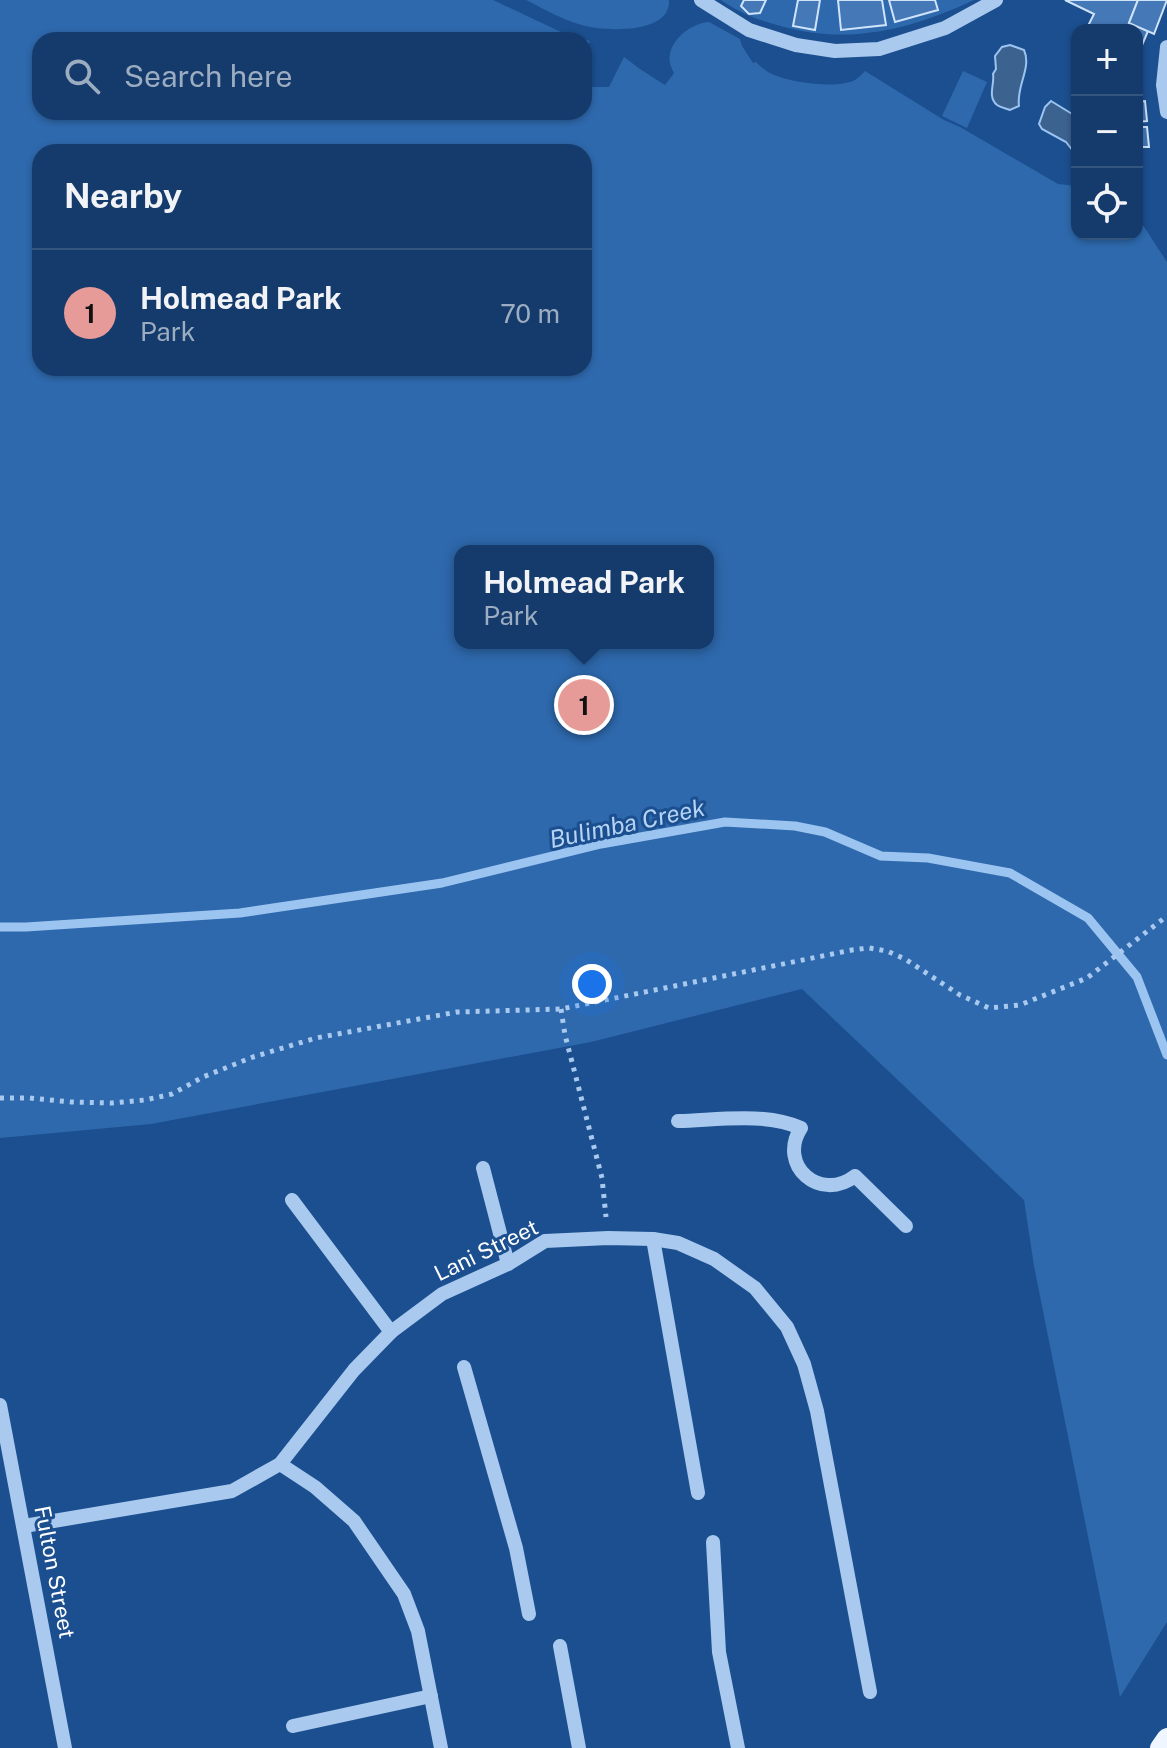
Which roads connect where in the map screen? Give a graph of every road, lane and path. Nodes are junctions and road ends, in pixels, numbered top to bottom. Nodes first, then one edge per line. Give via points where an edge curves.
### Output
1 (701, 0) edge
2 (996, 0) edge
3 (1167, 47) edge
4 (1167, 112) edge
5 (1167, 916) edge
6 (561, 1009) junction
7 (0, 1098) edge
8 (678, 1121) dead end
9 (483, 1168) dead end
10 (292, 1200) dead end
11 (906, 1226) dead end
12 (608, 1238) junction
13 (653, 1239) junction
14 (508, 1264) junction
15 (391, 1332) junction
16 (464, 1367) dead end
17 (0, 1405) edge
18 (280, 1464) junction
19 (698, 1493) dead end
20 (24, 1526) junction
21 (713, 1542) dead end
22 (529, 1614) dead end
23 (560, 1646) dead end
24 (870, 1692) dead end
25 (431, 1696) junction
26 (293, 1726) dead end
27 (1167, 1738) edge
28 (65, 1748) edge
29 (441, 1748) edge
30 (579, 1748) edge
31 (738, 1748) edge
32 (1160, 1748) edge

1 - 2 street via 749,30 835,51 879,49 945,28
3 - 4 street
5 - 6 path via 1087,978 1020,1005 989,1008 905,959 869,948
6 - 7 path via 457,1012 316,1038 145,1100
6 - 12 path via 602,1178
8 - 11 street via 753,1118 801,1128 795,1157 807,1178 829,1186 855,1176
9 - 14 street
10 - 15 street
12 - 13 street, Lani Street
12 - 14 street, Lani Street via 545,1241
13 - 19 street
13 - 24 street, Lani Street via 714,1259 755,1288 787,1327 817,1411
14 - 15 street, Lani Street via 442,1294
15 - 18 street, Lani Street
16 - 22 street via 516,1548
17 - 20 street, Fulton Street
18 - 20 street, Lani Street via 232,1491
18 - 25 street via 354,1521 404,1594 418,1631
20 - 28 street, Fulton Street
21 - 31 street via 719,1652
23 - 30 street
25 - 26 street
25 - 29 street
27 - 32 main road

